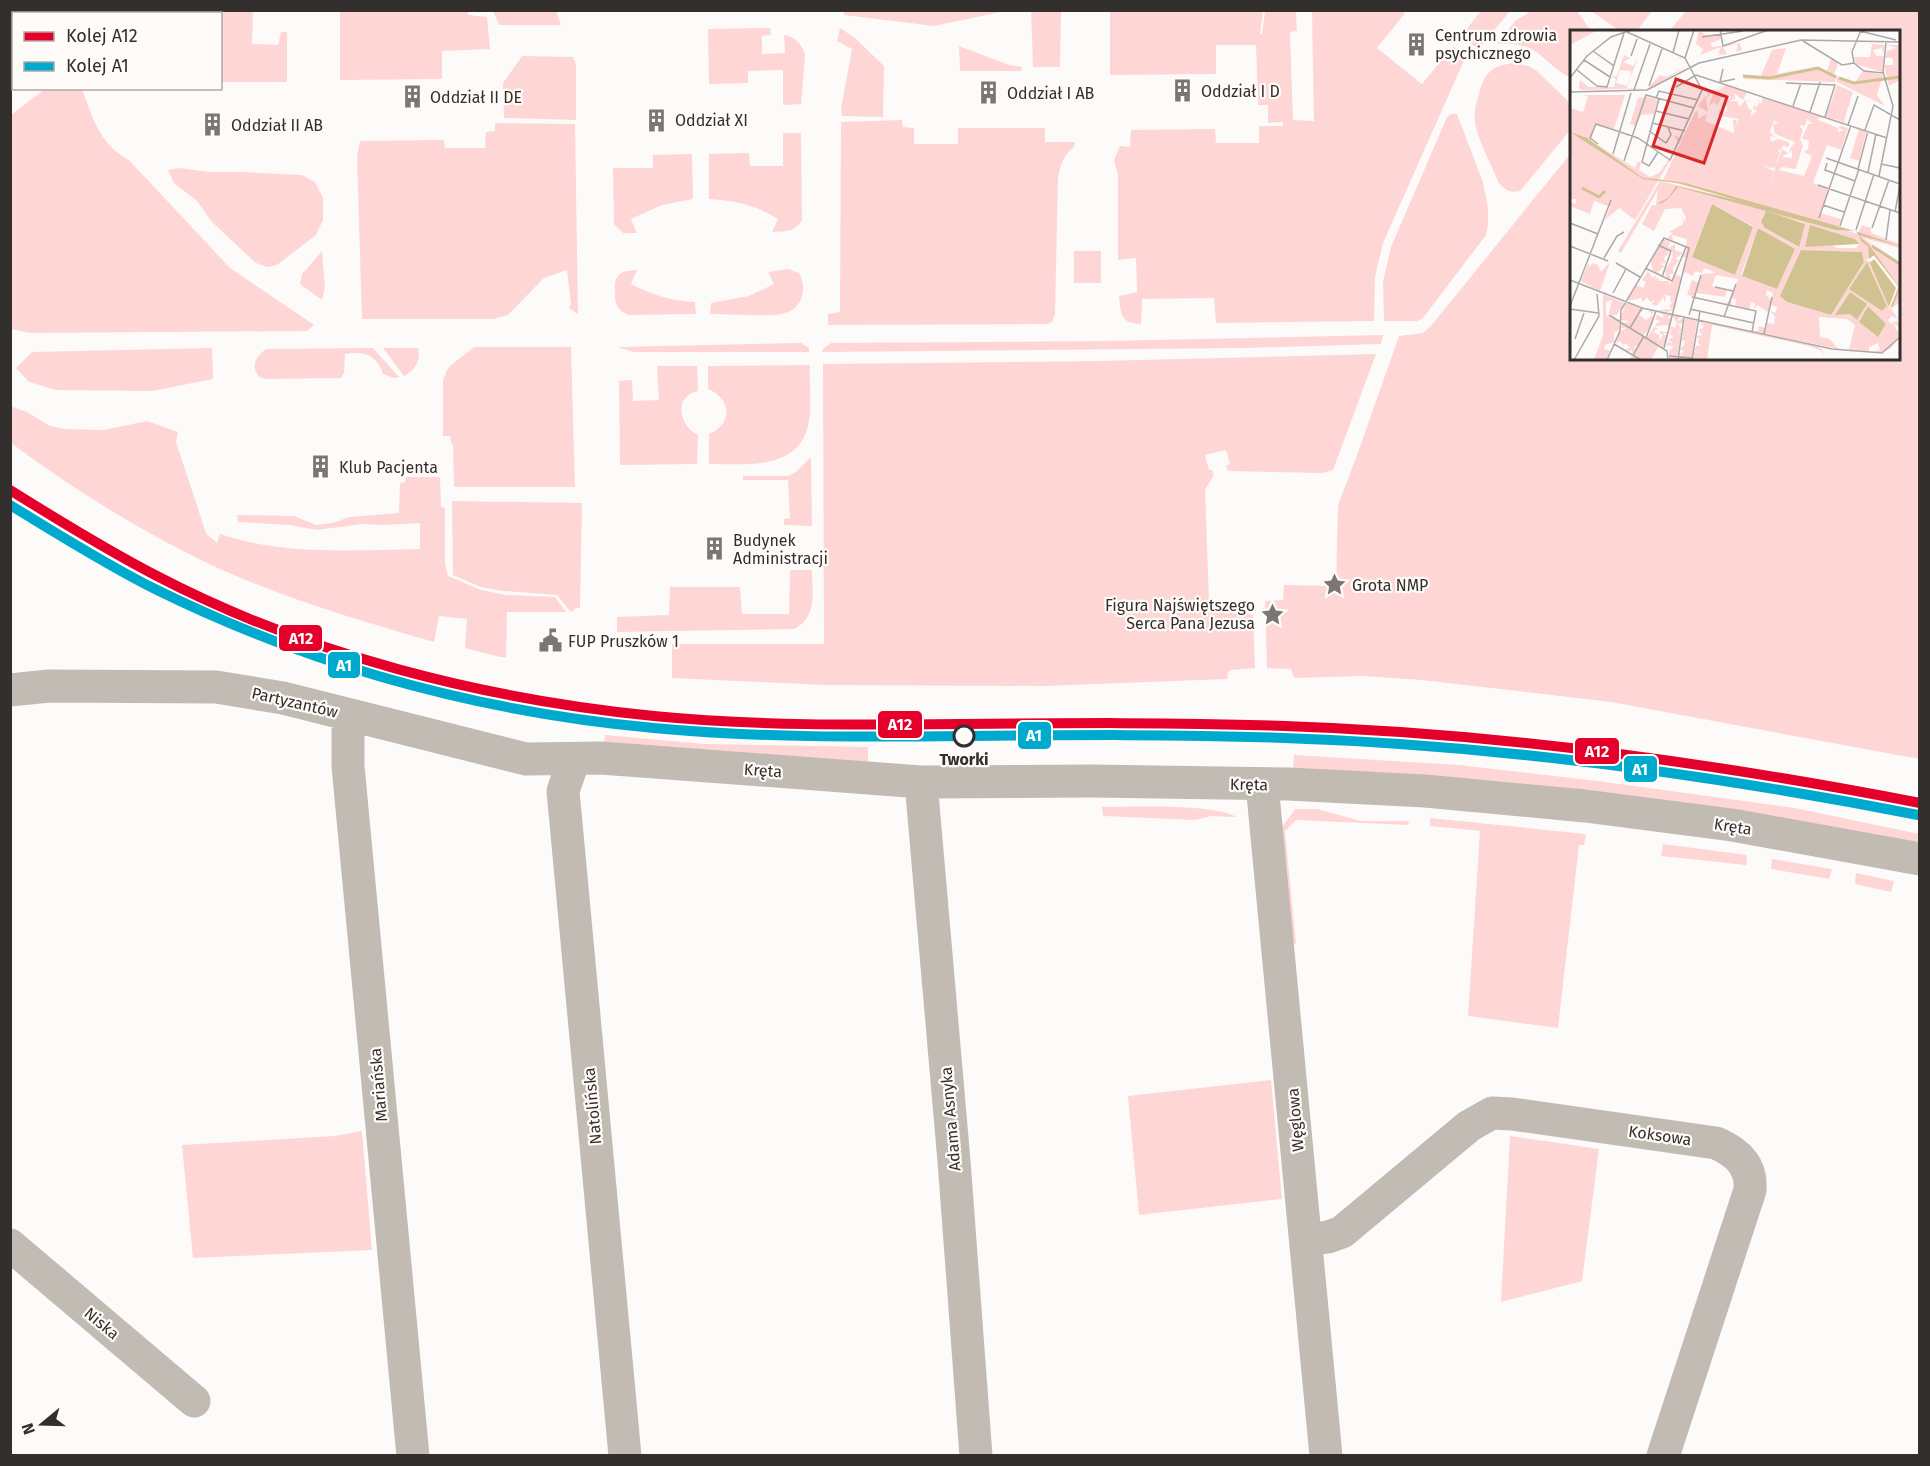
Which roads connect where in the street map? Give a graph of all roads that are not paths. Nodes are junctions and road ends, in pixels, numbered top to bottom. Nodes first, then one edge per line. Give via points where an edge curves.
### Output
1 (10, 690) edge
2 (352, 716) junction
3 (574, 759) junction
4 (921, 782) junction
5 (1262, 784) junction
6 (1920, 859) edge
7 (1306, 1240) junction
8 (10, 1245) edge
9 (194, 1401) dead end
10 (413, 1455) edge
11 (625, 1455) edge
12 (976, 1455) edge
13 (1326, 1455) edge
14 (1663, 1455) edge

1 - 2 street, Partyzantów via 49,686 216,687 282,698
2 - 3 street, Partyzantów via 511,757
2 - 10 street, Mariańska via 348,766
3 - 4 street, Kręta
3 - 11 street, Natolińska via 563,791
4 - 5 street, Kręta
4 - 12 street, Adama Asnyka
5 - 6 street, Kręta via 1425,791 1585,806 1732,825
5 - 7 street, Węglowa
7 - 13 street, Węglowa
7 - 14 street, Koksowa via 1342,1232 1469,1126 1492,1113 1716,1143 1729,1149 1744,1164 1750,1190
8 - 9 street, Niska

